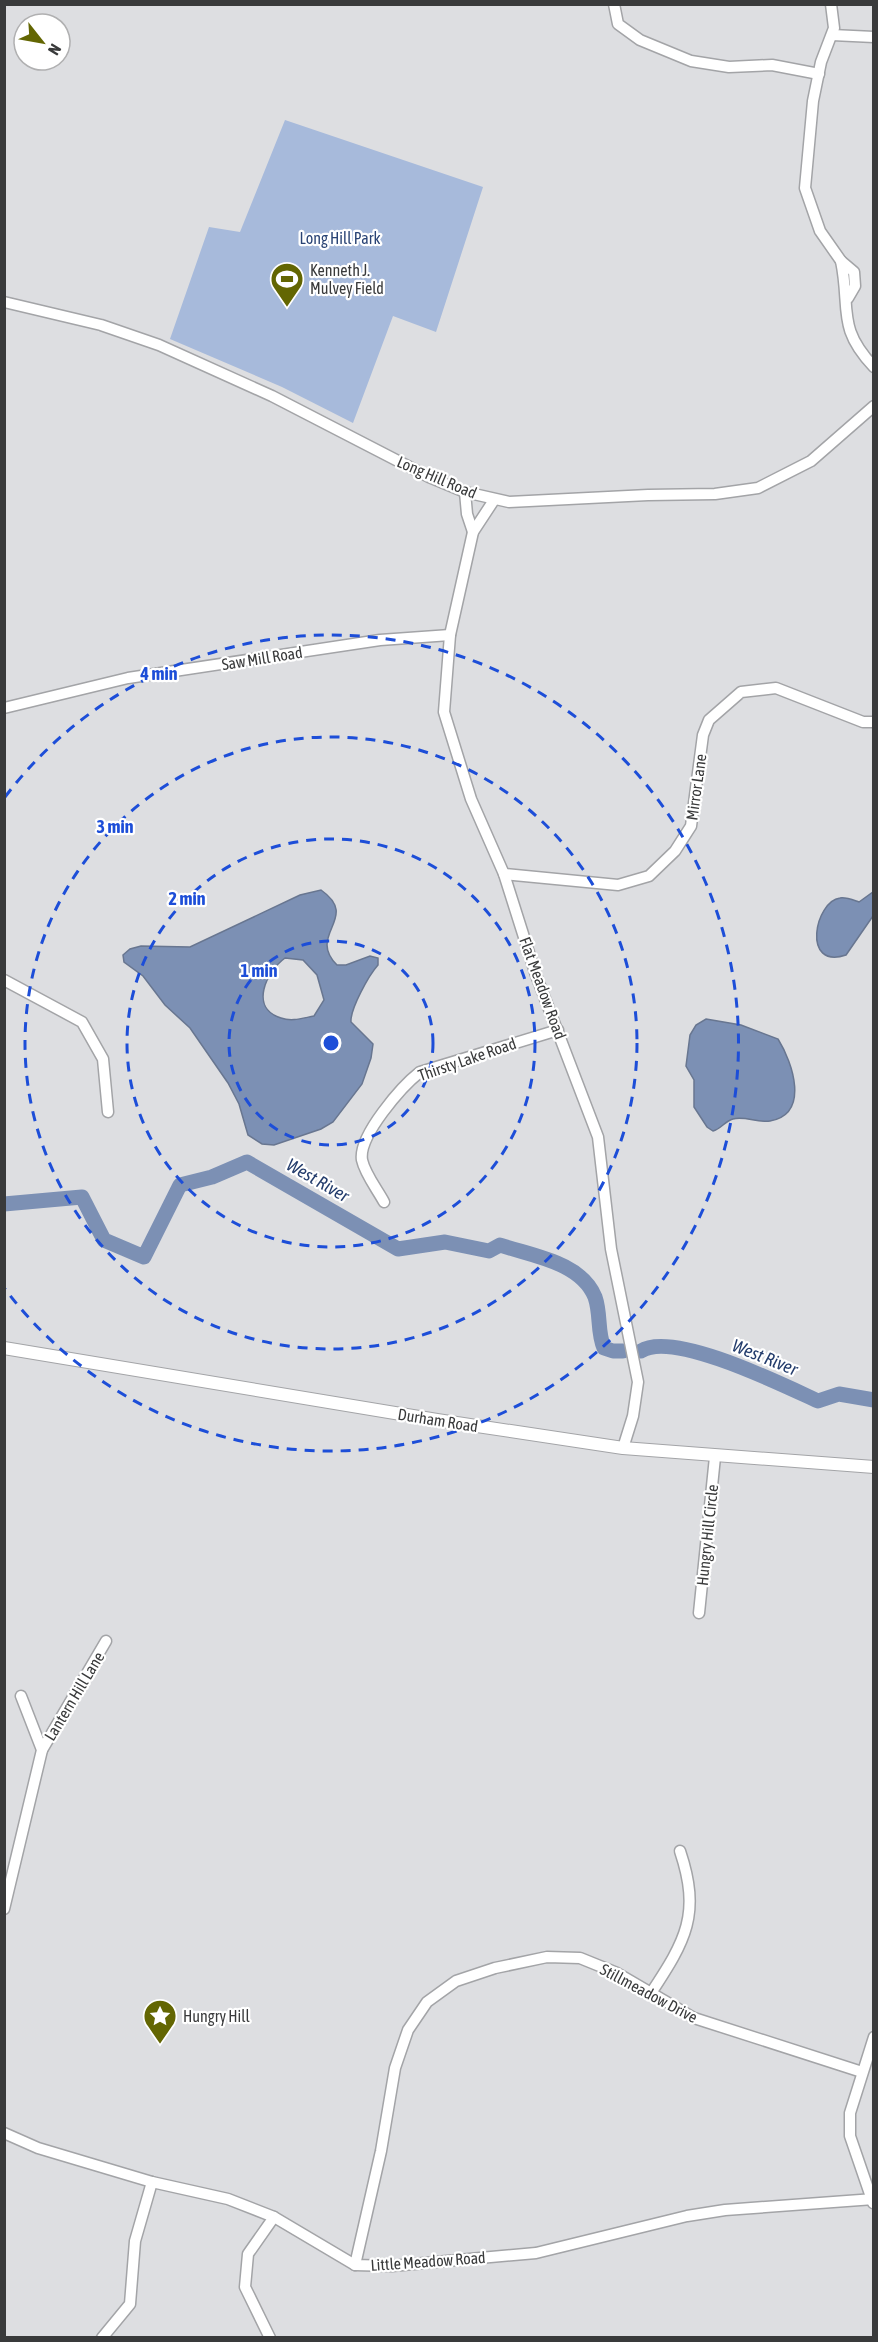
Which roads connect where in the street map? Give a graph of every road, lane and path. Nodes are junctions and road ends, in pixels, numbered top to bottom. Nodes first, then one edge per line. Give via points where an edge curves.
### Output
1 (614, 4) edge
2 (831, 4) edge
3 (832, 35) junction
4 (873, 37) edge
5 (819, 74) junction
6 (4, 302) edge
7 (873, 367) edge
8 (873, 406) edge
9 (465, 492) junction
10 (494, 500) junction
11 (473, 532) junction
12 (450, 635) junction
13 (4, 708) edge
14 (873, 722) edge
15 (504, 874) junction
16 (4, 980) edge
17 (558, 1030) junction
18 (108, 1112) dead end
19 (384, 1202) dead end
20 (4, 1348) edge
21 (623, 1448) junction
22 (715, 1457) junction
23 (873, 1467) edge
24 (699, 1612) dead end
25 (106, 1641) dead end
26 (21, 1696) dead end
27 (42, 1750) junction
28 (680, 1851) dead end
29 (4, 1909) edge
30 (651, 1992) junction
31 (873, 2037) edge
32 (862, 2072) junction
33 (4, 2133) edge
34 (152, 2182) junction
35 (872, 2200) edge
36 (274, 2217) junction
37 (355, 2265) junction
38 (102, 2337) edge
39 (270, 2337) edge

1 - 5 street via 618,24 640,40 691,61 729,67 772,66
2 - 3 street
3 - 4 street
3 - 5 street
5 - 7 street via 805,188 820,231 841,261 849,334
6 - 9 street, Long Hill Road via 91,323 159,345
8 - 10 street, Long Hill Road via 811,461 758,488 715,494 527,503
9 - 10 street, Long Hill Road
9 - 11 street, Flat Meadow Road
10 - 11 street, Flat Meadow Road
11 - 12 street, Flat Meadow Road
12 - 13 street, Saw Mill Road via 380,640 128,678
12 - 15 street, Flat Meadow Road via 444,712 471,799
14 - 15 street, Mirror Lane via 863,722 776,688 741,692 709,720 703,735 691,826 675,851 649,876 618,885
15 - 17 street, Flat Meadow Road
16 - 18 street via 82,1022 103,1059
17 - 19 street, Thirsty Lake Road via 420,1072 409,1081 376,1123 362,1149 365,1169
17 - 21 street, Flat Meadow Road via 598,1137 611,1249 636,1374 637,1398
20 - 21 main road, Durham Road
21 - 22 main road, Durham Road
22 - 23 main road, Durham Road
22 - 24 street, Hungry Hill Circle
25 - 27 street, Lantern Hill Lane
26 - 27 street, Lantern Hill Lane
27 - 29 street, Lantern Hill Lane
28 - 30 street via 691,1890 686,1935
30 - 32 street, Stillmeadow Drive via 694,2018
30 - 37 street, Stillmeadow Drive via 580,1958 547,1957 456,1981 427,2002 408,2030 394,2068 381,2151
31 - 32 street
32 - 35 street via 850,2113 850,2136
33 - 34 street, Little Meadow Road via 38,2148
34 - 36 street, Little Meadow Road via 228,2199
34 - 38 street via 135,2241 130,2304
35 - 37 street, Little Meadow Road via 725,2210 536,2253 392,2266
36 - 37 street, Little Meadow Road
36 - 39 street via 248,2254 245,2287

